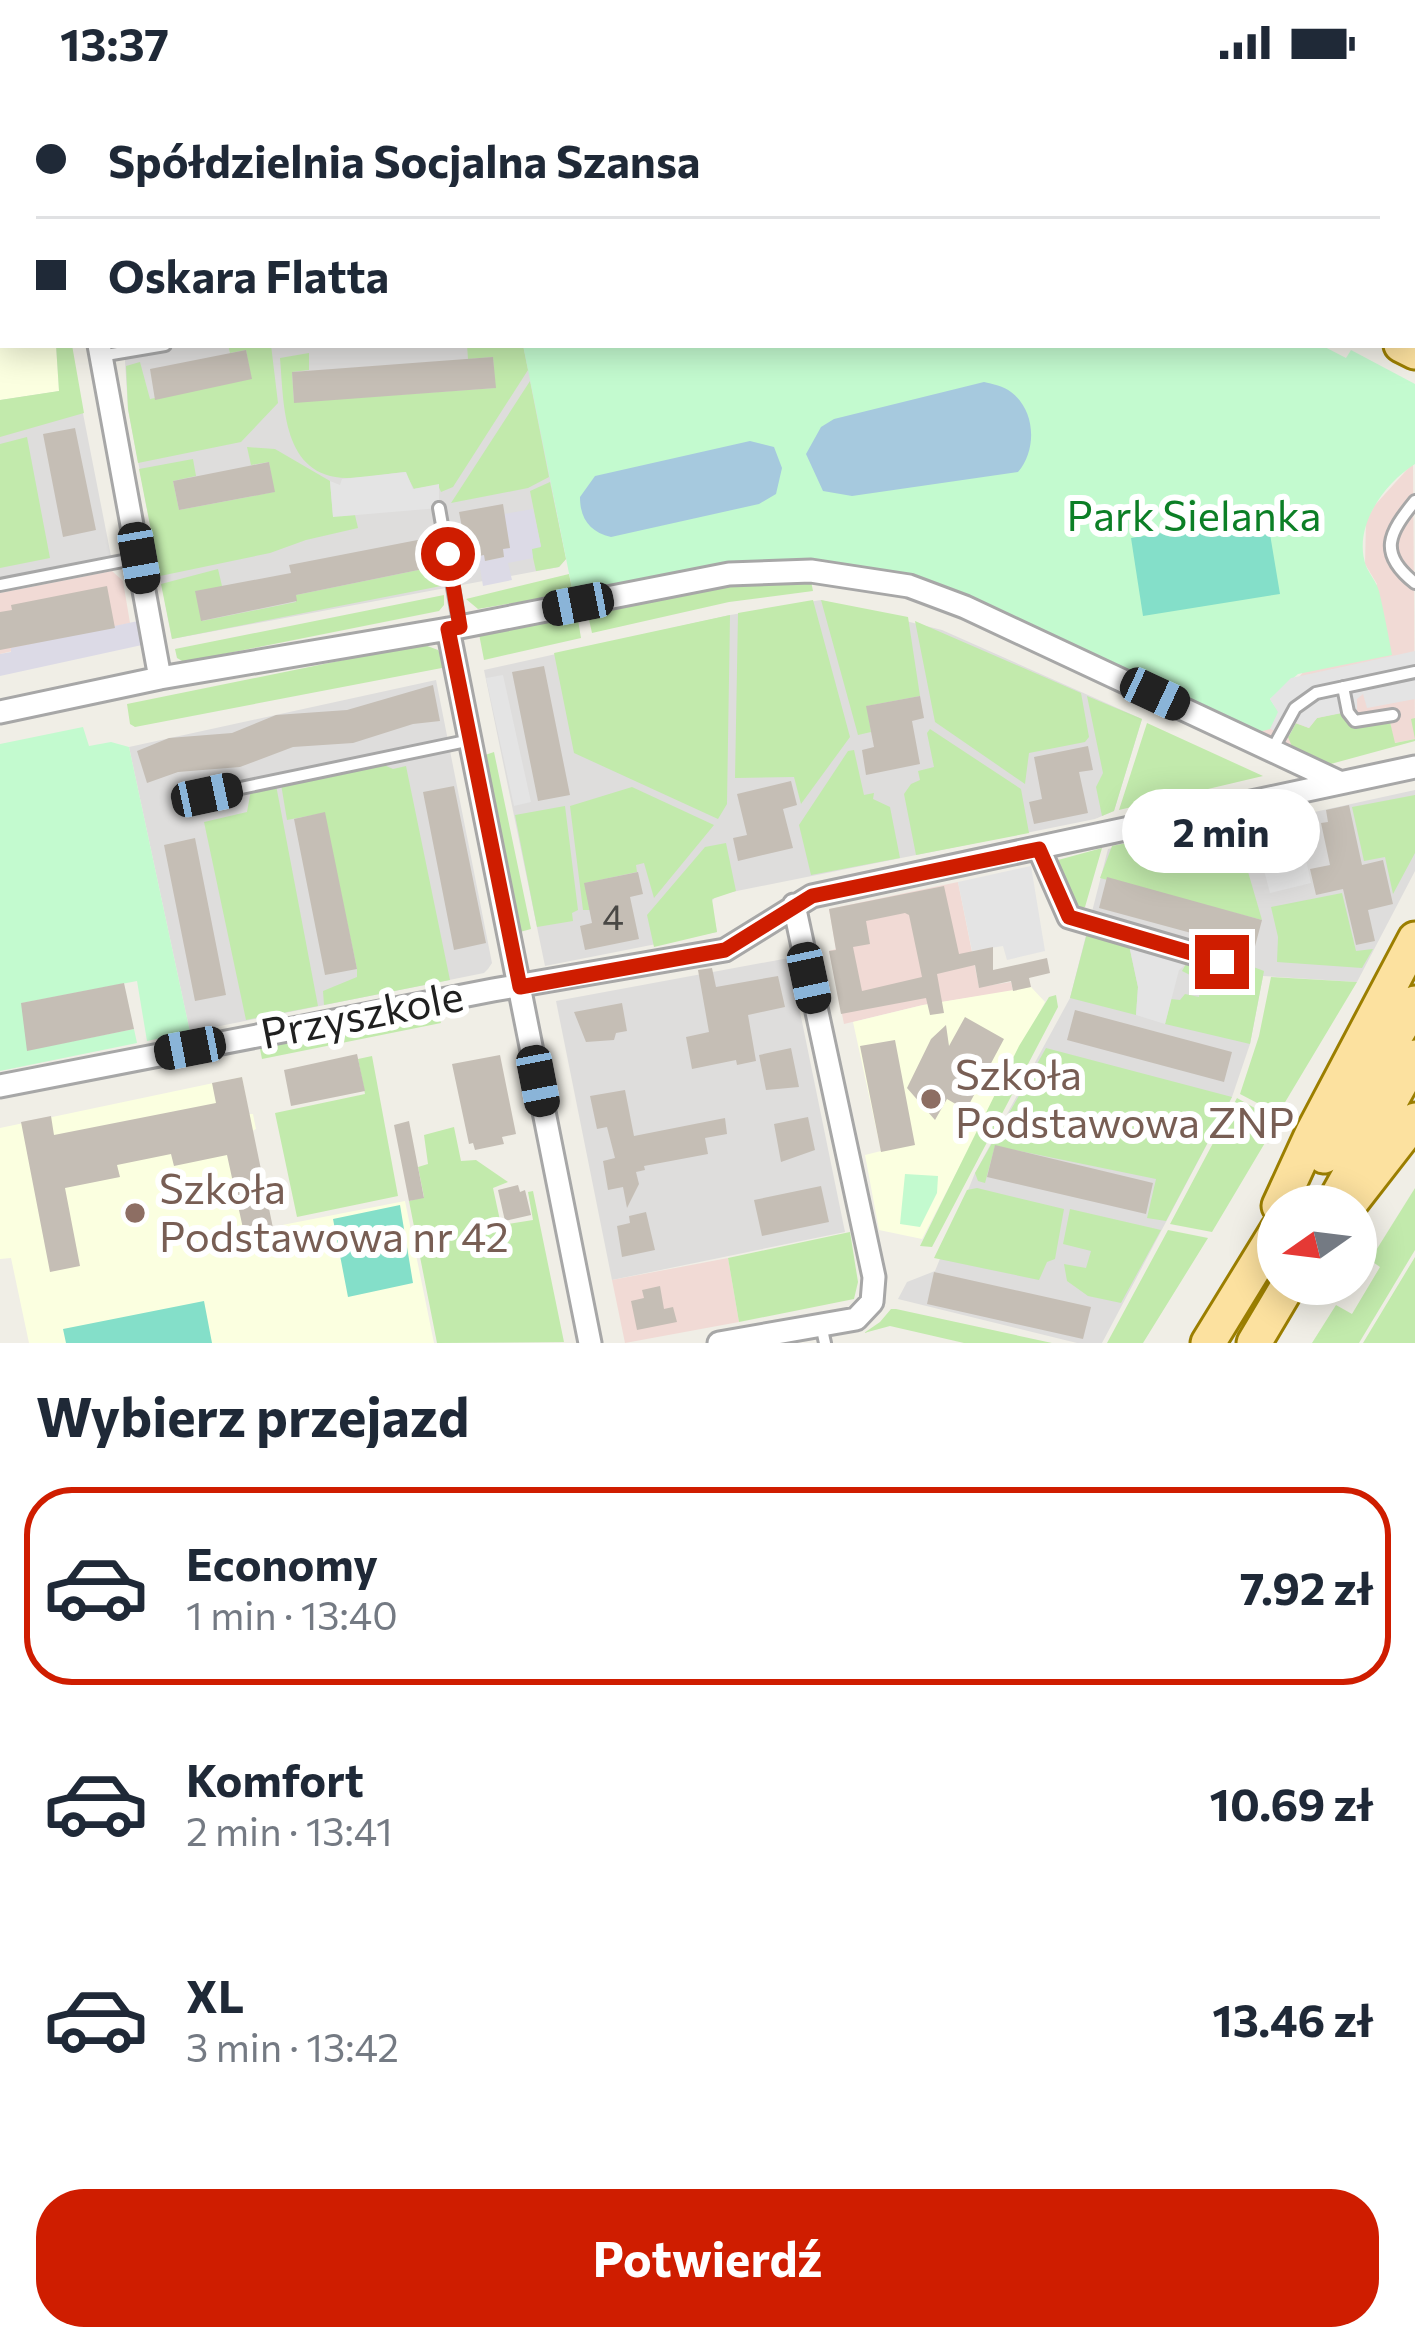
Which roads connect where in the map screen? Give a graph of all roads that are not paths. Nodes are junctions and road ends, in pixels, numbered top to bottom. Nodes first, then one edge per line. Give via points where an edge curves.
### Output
1 (99, 350) edge
2 (439, 508) dead end
3 (1409, 511) edge
4 (1415, 525) edge
5 (139, 558) junction
6 (1415, 583) edge
7 (0, 586) edge
8 (454, 628) junction
9 (1415, 672) edge
10 (160, 678) junction
11 (1343, 687) junction
12 (0, 712) edge
13 (1393, 715) dead end
14 (471, 740) junction
15 (1272, 750) junction
16 (1415, 767) edge
17 (1339, 782) junction
18 (207, 795) dead end
19 (1039, 849) junction
20 (794, 905) junction
21 (1415, 939) edge
22 (1222, 962) dead end
23 (520, 987) junction
24 (1415, 1003) edge
25 (1415, 1058) edge
26 (0, 1086) edge
27 (1415, 1120) edge
28 (1289, 1185) edge
29 (1305, 1185) edge
30 (1344, 1185) edge
31 (1364, 1185) edge
32 (1257, 1255) edge
33 (1257, 1262) edge
34 (1244, 1283) junction
35 (1277, 1305) edge
36 (823, 1334) edge
37 (590, 1343) edge
38 (718, 1343) edge
39 (1208, 1343) edge
40 (1254, 1343) edge

1 - 5 street
2 - 8 lane
3 - 4 lane
3 - 6 lane via 1390,544
5 - 7 lane
5 - 10 street
8 - 10 street
8 - 14 street
8 - 15 street via 729,574 812,572 909,586
9 - 11 lane
10 - 12 street
11 - 13 lane via 1355,721
11 - 15 lane via 1301,702
14 - 18 lane
14 - 23 street
15 - 17 street
16 - 17 street, Przyszkole
17 - 19 street, Przyszkole
19 - 20 street, Przyszkole
19 - 22 street via 1069,917
20 - 23 street, Przyszkole via 725,950
20 - 36 street via 874,1277 863,1315
21 - 28 main road
23 - 26 street, Przyszkole
23 - 37 street
24 - 29 main road
25 - 30 main road
27 - 31 main road
32 - 34 main road
33 - 34 main road
34 - 39 main road
35 - 40 main road
36 - 38 street

